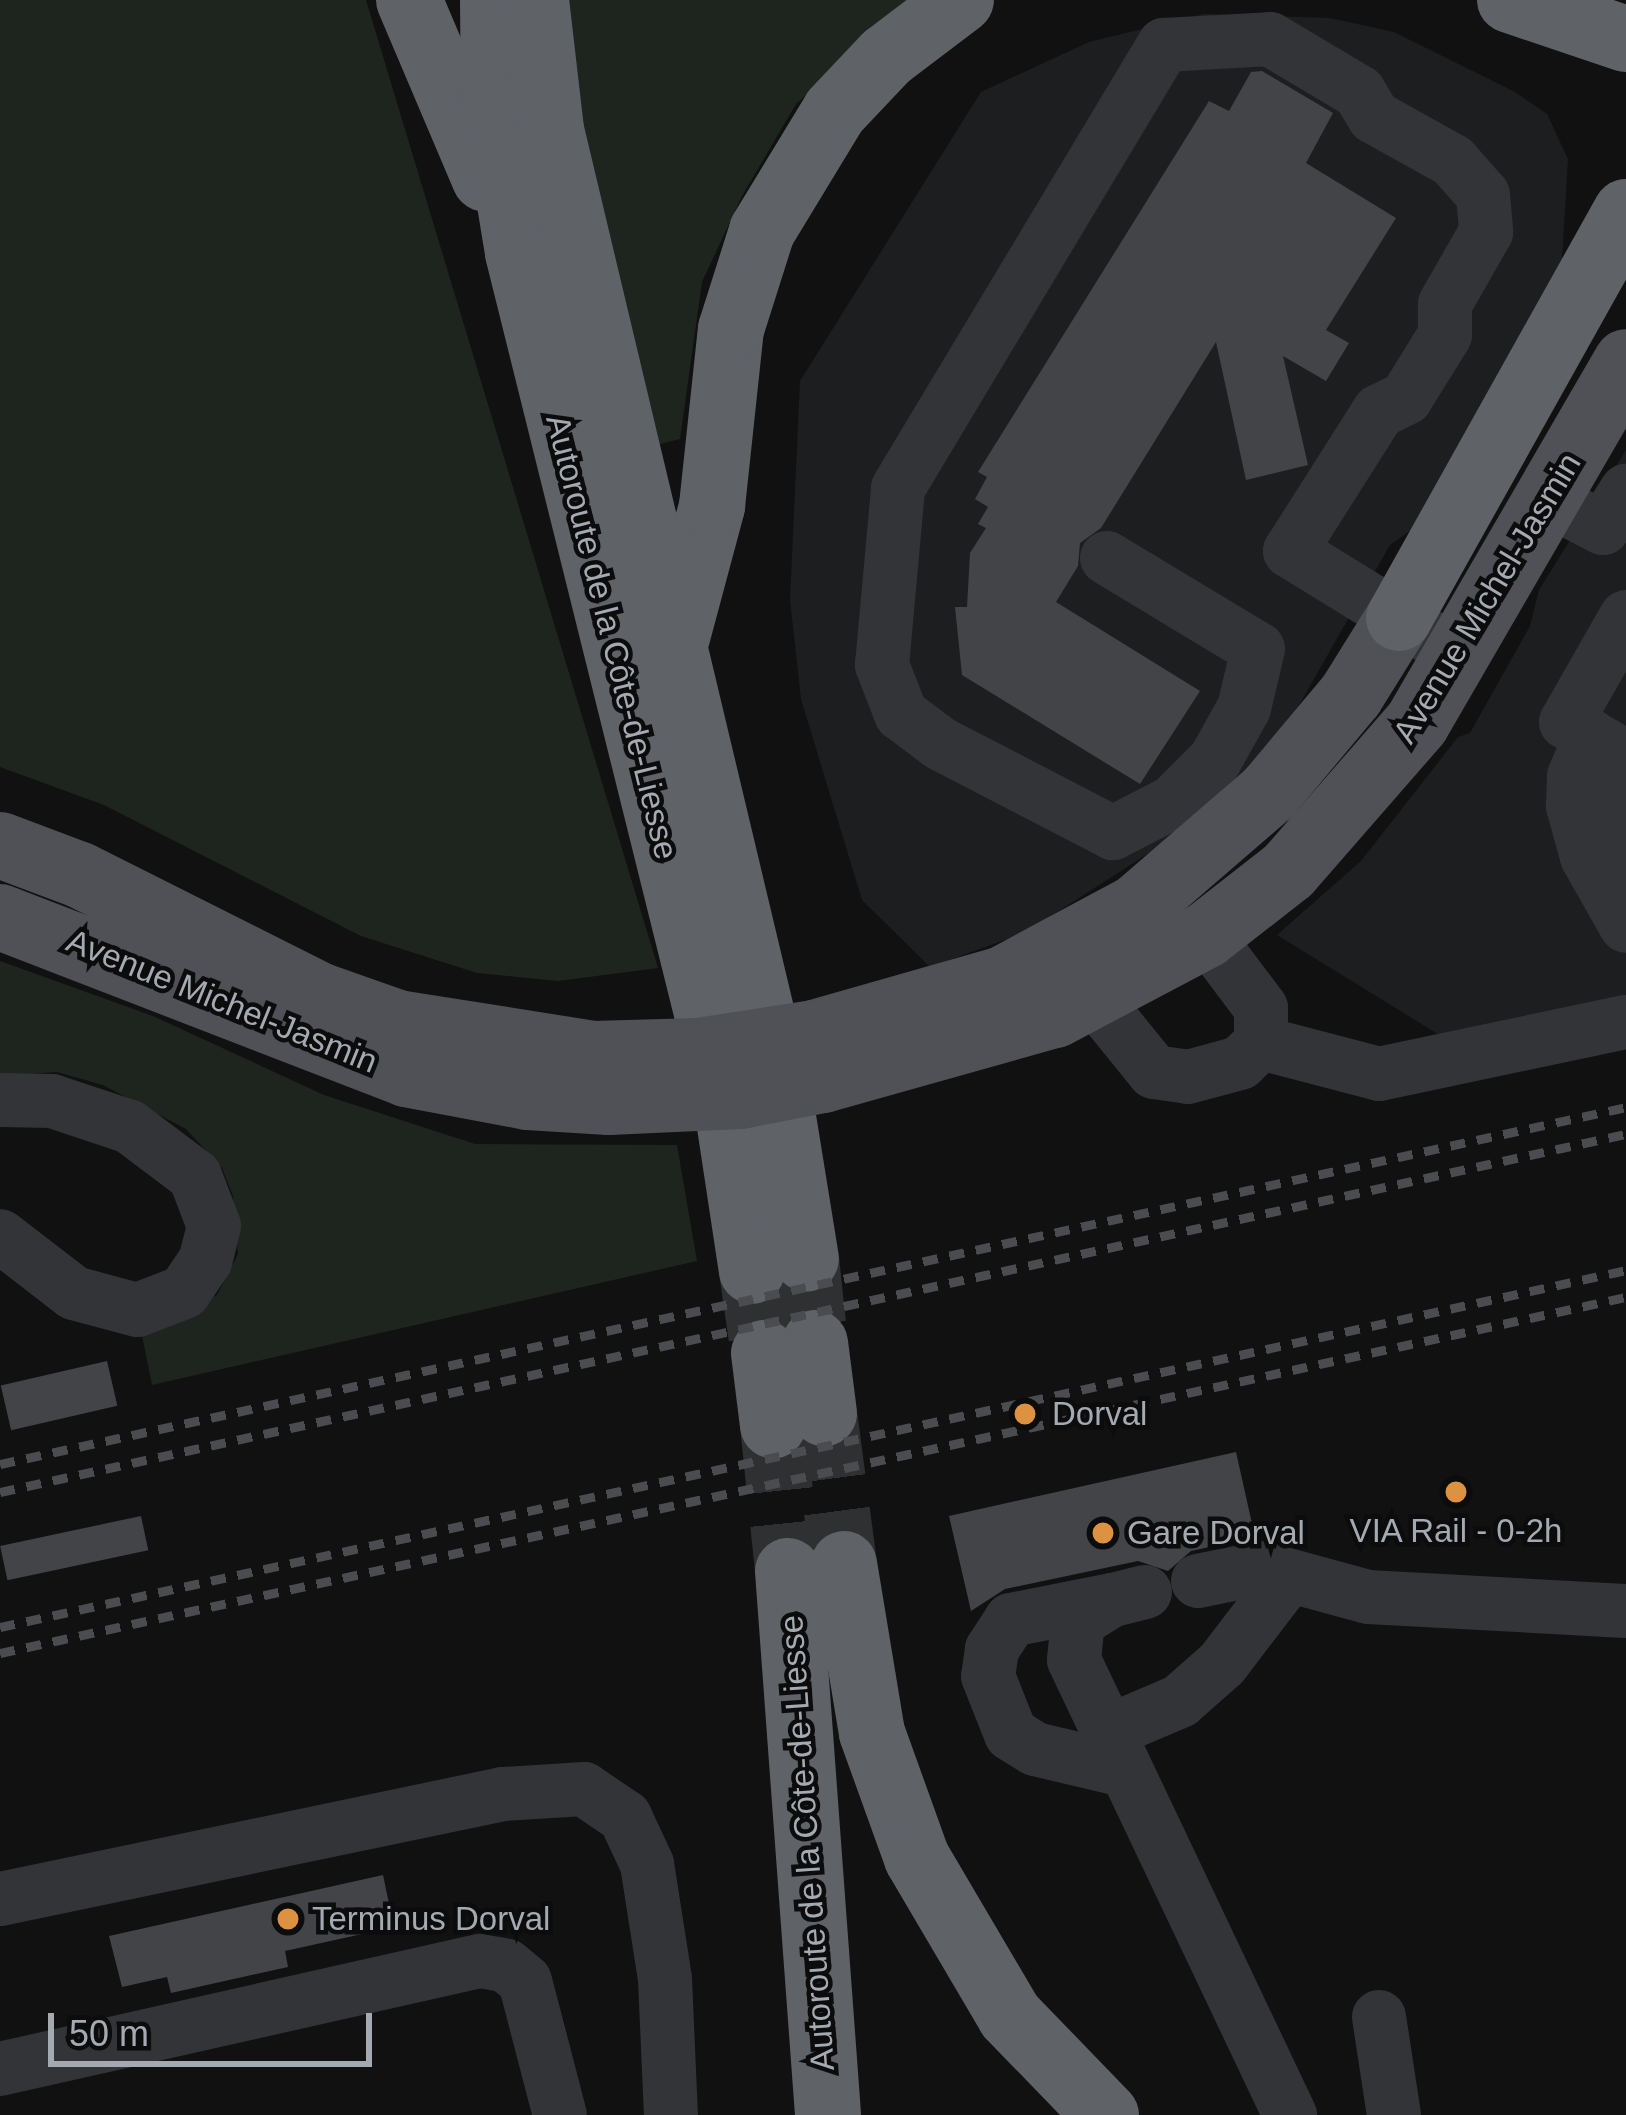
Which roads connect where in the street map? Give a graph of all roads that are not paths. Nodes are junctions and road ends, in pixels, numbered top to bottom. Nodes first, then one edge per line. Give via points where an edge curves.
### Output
1 (409, 0) edge
2 (459, 0) edge
3 (493, 0) edge
4 (536, 0) edge
5 (961, 0) edge
6 (1510, 0) edge
7 (1608, 34) edge
8 (1626, 86) edge
9 (494, 106) junction
10 (1626, 212) edge
11 (518, 253) junction
12 (1626, 362) edge
13 (1601, 516) edge
14 (1107, 558) dead end
15 (1626, 617) edge
16 (1399, 618) junction
17 (676, 640) junction
18 (1459, 655) junction
19 (1614, 754) edge
20 (0, 845) edge
21 (0, 917) edge
22 (1626, 926) edge
23 (1206, 935) junction
24 (1094, 998) junction
25 (1626, 1022) edge
26 (1261, 1043) junction
27 (402, 1048) junction
28 (819, 1057) junction
29 (0, 1100) edge
30 (0, 1236) edge
31 (790, 1348) tunnel mouth
32 (798, 1419) tunnel mouth
33 (1287, 1579) junction
34 (1198, 1581) dead end
35 (1626, 1611) edge
36 (1114, 1752) junction
37 (0, 1899) edge
38 (1379, 2017) dead end
39 (0, 2069) edge
40 (560, 2115) edge
41 (671, 2115) edge
42 (828, 2115) edge
43 (1106, 2115) edge
44 (1290, 2115) edge
45 (1394, 2115) edge

1 - 11 highway
2 - 9 highway
3 - 9 highway, Autoroute de la Côte-de-Liesse
4 - 17 highway, Autoroute de la Côte-de-Liesse via 551,130
5 - 17 highway via 886,57 835,111 762,231 731,329 712,506
6 - 7 highway
7 - 8 highway
9 - 11 highway, Autoroute de la Côte-de-Liesse
10 - 16 highway
11 - 17 highway, Autoroute de la Côte-de-Liesse via 722,1072 779,1265 776,1074
12 - 13 main road, Avenue Michel-Jasmin
13 - 18 main road, Avenue Michel-Jasmin
14 - 16 lane via 1258,649 1244,708 1215,760 1173,802 1113,833 912,726 882,665 903,473 1164,45 1270,39 1359,92 1374,117 1465,171 1483,195 1486,232 1445,304 1437,348 1406,398 1378,411 1290,551
15 - 19 lane via 1566,722
16 - 18 lane
16 - 28 main road, Avenue Michel-Jasmin via 1351,695 1269,793 1137,907 1003,980
18 - 23 main road, Avenue Michel-Jasmin via 1357,800 1288,871
19 - 22 lane via 1618,840 1602,877
20 - 27 main road, Avenue Michel-Jasmin via 80,874 320,996
21 - 27 main road, Avenue Michel-Jasmin
23 - 24 main road, Avenue Michel-Jasmin
23 - 26 lane via 1261,1008
24 - 26 lane via 1141,1063 1169,1077 1226,1069
24 - 28 main road, Avenue Michel-Jasmin via 1000,1036
25 - 26 lane via 1379,1074
27 - 28 main road, Avenue Michel-Jasmin, bridge
29 - 30 lane via 64,1103 130,1127 195,1176 214,1226 205,1262 184,1292 137,1310 74,1293
31 - 32 highway
33 - 34 lane via 1262,1568
33 - 35 lane via 1430,1604
33 - 36 lane via 1222,1664
36 - 36 lane via 1071,1636 1078,1621 1129,1596 1011,1620 992,1649 988,1676 1011,1734 1035,1749
36 - 44 lane
37 - 41 lane via 503,1794 584,1789 625,1816 647,1864 665,1979
38 - 45 lane
39 - 40 lane via 480,1961 507,1966 525,1981
42 - 43 highway, Autoroute de la Côte-de-Liesse via 816,1568 917,1858 1010,2016

